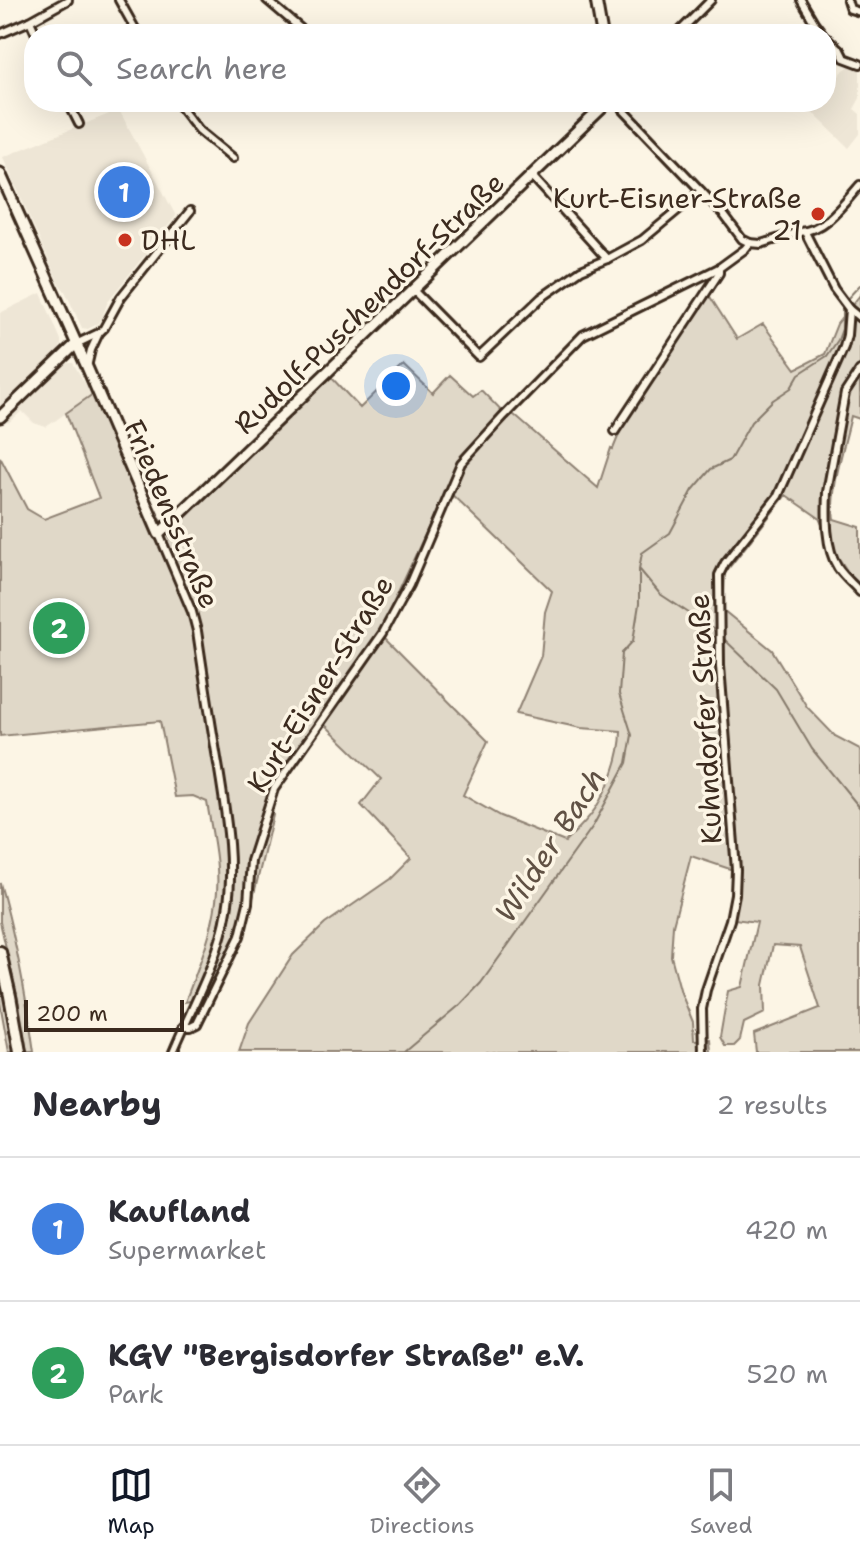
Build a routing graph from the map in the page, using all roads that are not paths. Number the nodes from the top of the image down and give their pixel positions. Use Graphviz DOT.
graph roads {
  1 [pos="68,0"];
  2 [pos="119,0"];
  3 [pos="267,0"];
  4 [pos="596,0"];
  5 [pos="801,0"];
  6 [pos="847,0"];
  7 [pos="708,1"];
  8 [pos="860,12"];
  9 [pos="30,21"];
  10 [pos="31,24"];
  11 [pos="132,24"];
  12 [pos="295,24"];
  13 [pos="600,24"];
  14 [pos="686,24"];
  15 [pos="816,24"];
  16 [pos="0,34"];
  17 [pos="836,46"];
  18 [pos="860,64"];
  19 [pos="73,112"];
  20 [pos="185,112"];
  21 [pos="598,112"];
  22 [pos="626,112"];
  23 [pos="79,124"];
  24 [pos="233,158"];
  25 [pos="0,173"];
  26 [pos="532,176"];
  27 [pos="860,185"];
  28 [pos="701,191"];
  29 [pos="190,211"];
  30 [pos="805,232"];
  31 [pos="750,243"];
  32 [pos="607,259"];
  33 [pos="719,268"];
  34 [pos="413,290"];
  35 [pos="846,305"];
  36 [pos="860,318"];
  37 [pos="99,333"];
  38 [pos="95,342"];
  39 [pos="76,344"];
  40 [pos="87,367"];
  41 [pos="860,370"];
  42 [pos="0,417"];
  43 [pos="615,431"];
  44 [pos="159,534"];
  45 [pos="860,592"];
  46 [pos="0,952"];
  47 [pos="183,1027"];
  48 [pos="20,1052"];
  49 [pos="173,1052"];
  50 [pos="703,1052"];
  1 -- 9 [label="street"];
  2 -- 11 [label="street"];
  3 -- 12 [label="street"];
  4 -- 13 [label="street"];
  5 -- 15 [label="street"];
  6 -- 8 [label="street"];
  7 -- 14 [label="street"];
  9 -- 10 [label="street"];
  9 -- 16 [label="street"];
  17 -- 18 [label="street"];
  19 -- 23 [label="street"];
  20 -- 24 [label="street"];
  21 -- 26 [label="street, Rudolf-Puschendorf-Straße"];
  22 -- 28 [label="street"];
  25 -- 39 [label="street, Friedensstraße"];
  26 -- 32 [label="street"];
  26 -- 34 [label="street, Rudolf-Puschendorf-Straße"];
  27 -- 30 [label="street, Kurt-Eisner-Straße"];
  28 -- 31 [label="street"];
  28 -- 32 [label="street"];
  29 -- 37 [label="street"];
  30 -- 31 [label="street, Kurt-Eisner-Straße"];
  30 -- 35 [label="street"];
  31 -- 33 [label="street, Kurt-Eisner-Straße"];
  32 -- 34 [label="street"];
  33 -- 43 [label="street"];
  33 -- 47 [label="street, Kurt-Eisner-Straße"];
  34 -- 44 [label="street, Rudolf-Puschendorf-Straße"];
  35 -- 36 [label="street"];
  35 -- 50 [label="street, Kuhndorfer Straße"];
  37 -- 38 [label="street"];
  37 -- 39 [label="street"];
  38 -- 39 [label="street"];
  38 -- 40 [label="street"];
  39 -- 40 [label="street, Friedensstraße"];
  39 -- 42 [label="street"];
  40 -- 44 [label="street, Friedensstraße"];
  41 -- 45 [label="street"];
  44 -- 47 [label="street, Friedensstraße"];
  46 -- 48 [label="main road"];
  47 -- 49 [label="street, Friedensstraße"];
}
